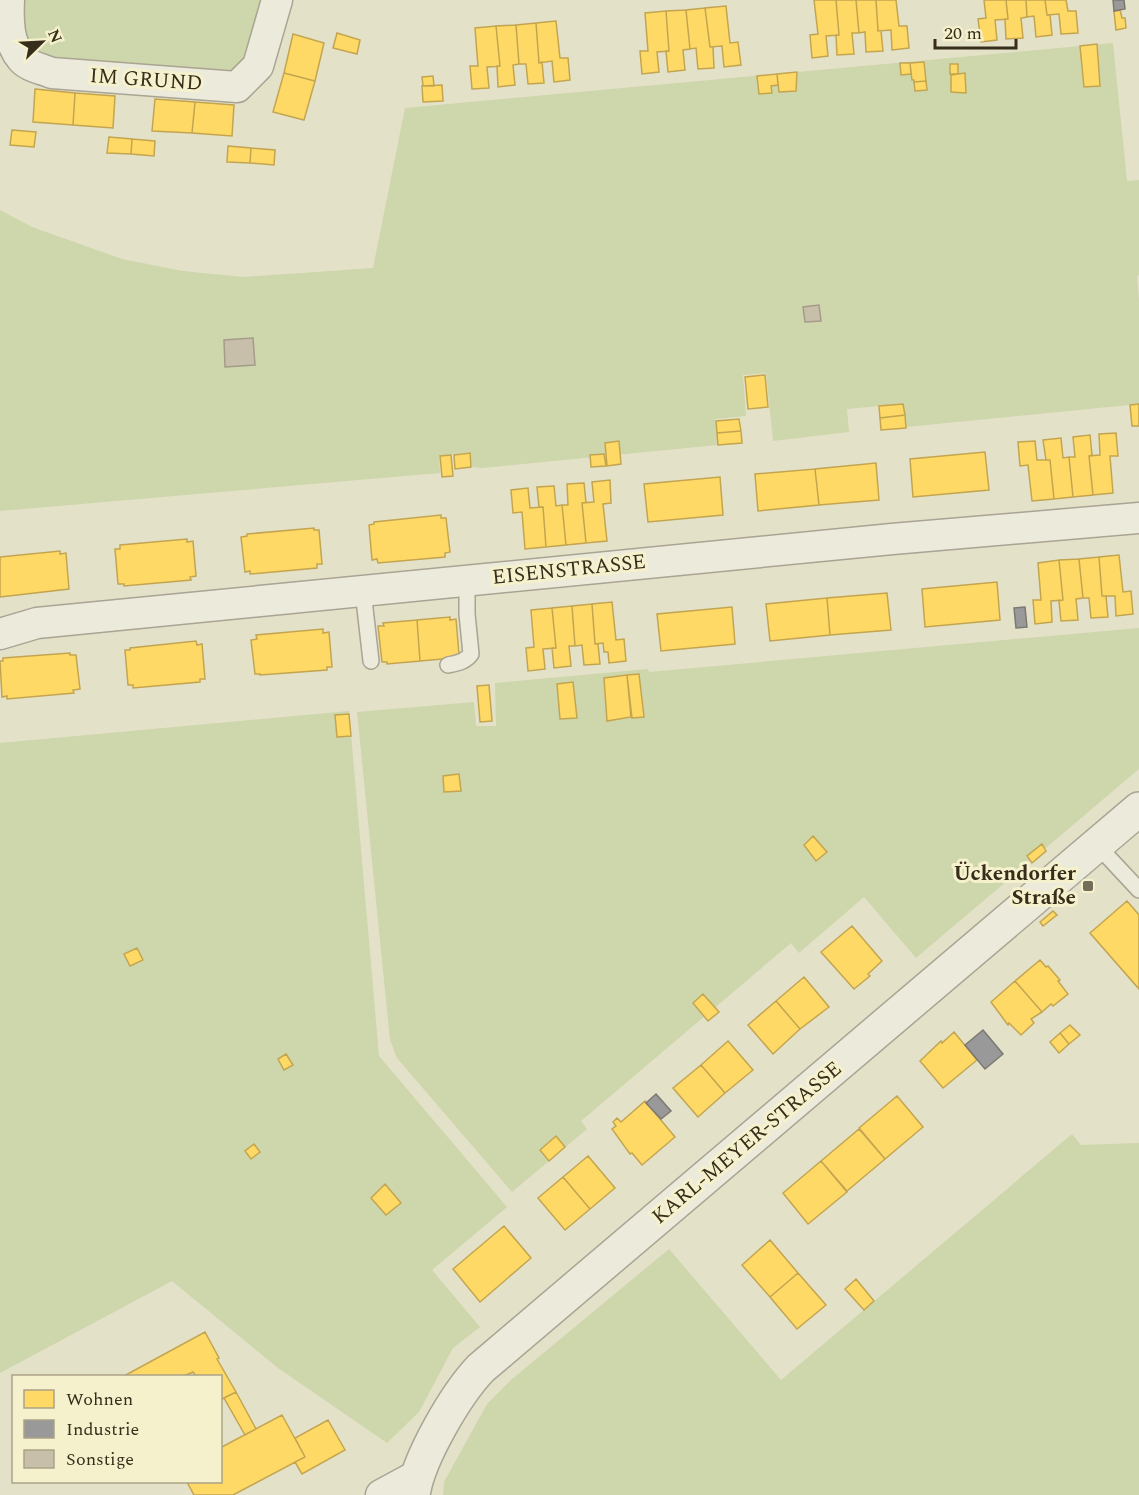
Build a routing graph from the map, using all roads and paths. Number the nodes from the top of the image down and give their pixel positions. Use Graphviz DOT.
graph roads {
  1 [pos="9,0"];
  2 [pos="277,0"];
  3 [pos="1139,518"];
  4 [pos="467,580"];
  5 [pos="363,591"];
  6 [pos="0,634"];
  7 [pos="371,661"];
  8 [pos="448,664"];
  9 [pos="1139,809"];
  10 [pos="1097,845"];
  11 [pos="1139,890"];
  12 [pos="416,1485"];
  13 [pos="381,1495"];
  1 -- 2 [label="street, IM GRUND"];
  3 -- 4 [label="street, EISENSTRASSE"];
  4 -- 5 [label="street, EISENSTRASSE"];
  4 -- 8 [label="lane"];
  5 -- 6 [label="street, EISENSTRASSE"];
  5 -- 7 [label="lane"];
  9 -- 10 [label="street, KARL-MEYER-STRASSE"];
  10 -- 11 [label="lane"];
  10 -- 12 [label="street, KARL-MEYER-STRASSE"];
  12 -- 13 [label="street, KARL-MEYER-STRASSE"];
}
